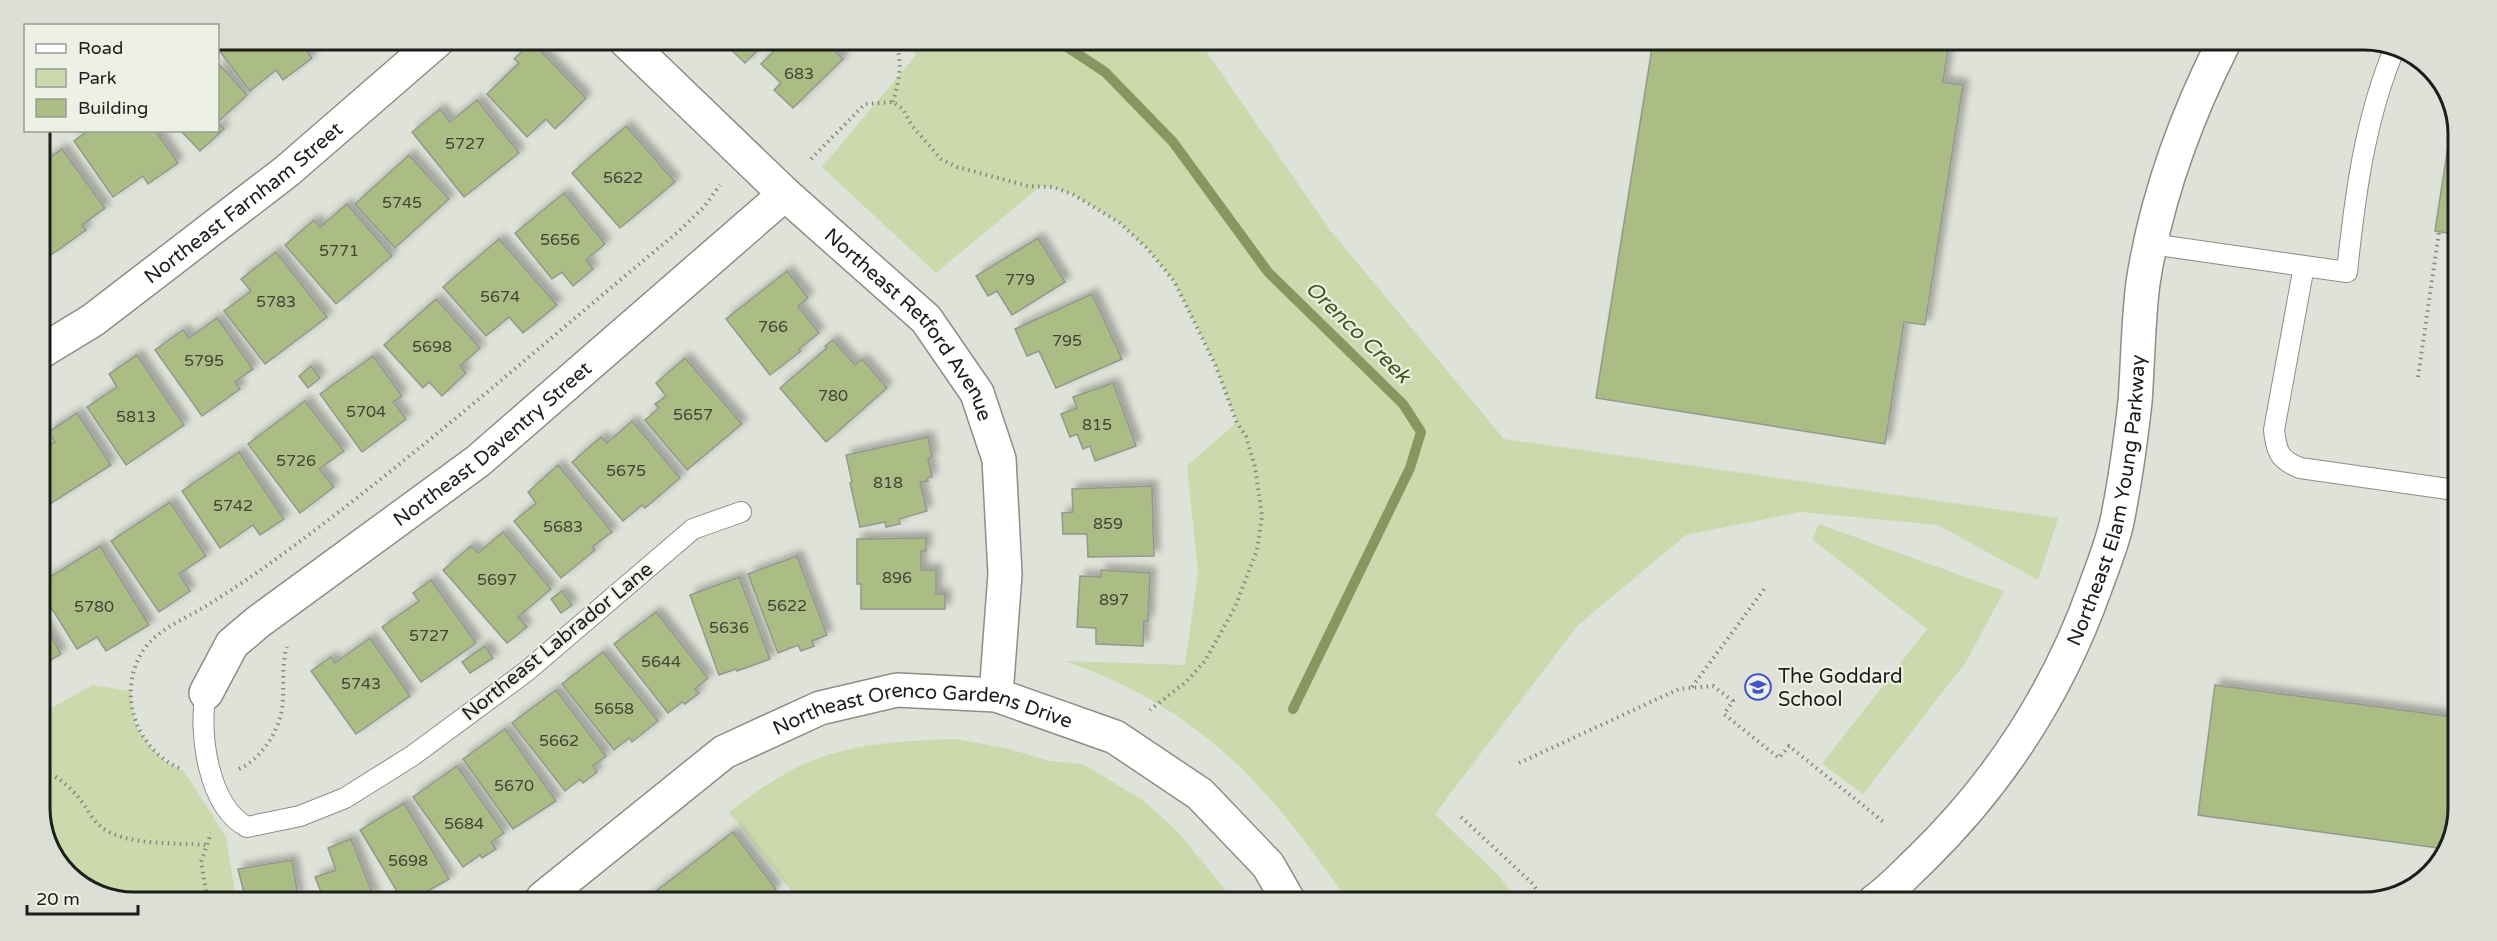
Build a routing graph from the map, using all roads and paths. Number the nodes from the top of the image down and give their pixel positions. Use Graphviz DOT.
graph roads {
  1 [pos="426,50"];
  2 [pos="636,50"];
  3 [pos="898,50"];
  4 [pos="2220,50"];
  5 [pos="2392,55"];
  6 [pos="893,102"];
  7 [pos="811,159"];
  8 [pos="720,185"];
  9 [pos="785,194"];
  10 [pos="2439,232"];
  11 [pos="2151,244"];
  12 [pos="2304,266"];
  13 [pos="50,346"];
  14 [pos="2418,377"];
  15 [pos="2448,489"];
  16 [pos="741,512"];
  17 [pos="1765,588"];
  18 [pos="293,641"];
  19 [pos="1692,688"];
  20 [pos="206,693"];
  21 [pos="996,695"];
  22 [pos="1150,710"];
  23 [pos="1519,763"];
  24 [pos="50,774"];
  25 [pos="212,776"];
  26 [pos="1461,817"];
  27 [pos="1886,824"];
  28 [pos="213,830"];
  29 [pos="206,844"];
  30 [pos="206,892"];
  31 [pos="559,892"];
  32 [pos="1283,892"];
  33 [pos="1538,892"];
  34 [pos="1885,892"];
  1 -- 13 [label="street, Northeast Farnham Street"];
  2 -- 9 [label="street, Northeast Retford Avenue"];
  3 -- 6 [label="path"];
  4 -- 11 [label="street, Northeast Elam Young Parkway"];
  5 -- 12 [label="lane"];
  6 -- 7 [label="path"];
  6 -- 22 [label="path"];
  8 -- 25 [label="path"];
  9 -- 20 [label="street, Northeast Daventry Street"];
  9 -- 21 [label="street, Northeast Retford Avenue"];
  10 -- 14 [label="path"];
  11 -- 12 [label="lane"];
  11 -- 34 [label="street, Northeast Elam Young Parkway"];
  12 -- 15 [label="lane"];
  16 -- 25 [label="lane, Northeast Labrador Lane"];
  17 -- 19 [label="path"];
  18 -- 25 [label="path"];
  19 -- 23 [label="path"];
  19 -- 27 [label="path"];
  20 -- 25 [label="lane, Northeast Labrador Lane"];
  21 -- 31 [label="street, Northeast Orenco Gardens Drive"];
  21 -- 32 [label="street, Northeast Orenco Gardens Drive"];
  24 -- 29 [label="path"];
  26 -- 33 [label="path"];
  28 -- 29 [label="path"];
  29 -- 30 [label="path"];
}
